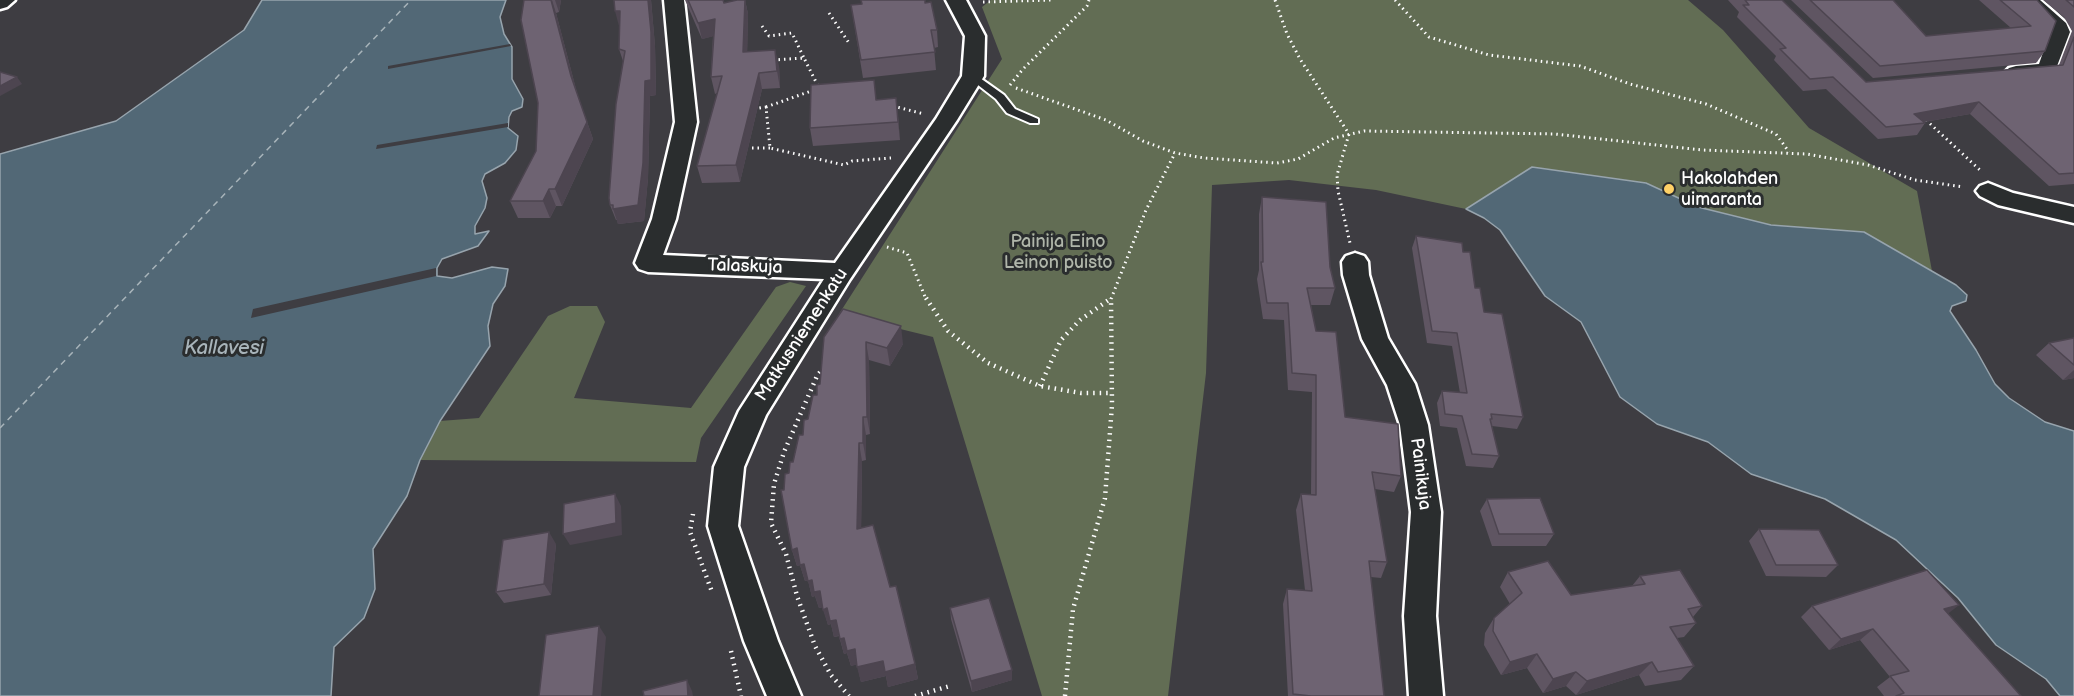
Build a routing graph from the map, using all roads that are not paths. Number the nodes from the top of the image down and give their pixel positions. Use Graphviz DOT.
graph roads {
  1 [pos="5,0"];
  2 [pos="674,0"];
  3 [pos="2028,0"];
  4 [pos="958,2"];
  5 [pos="0,3"];
  6 [pos="974,72"];
  7 [pos="2000,74"];
  8 [pos="1034,121"];
  9 [pos="1988,191"];
  10 [pos="2074,215"];
  11 [pos="1355,262"];
  12 [pos="841,273"];
  13 [pos="784,696"];
  14 [pos="1426,696"];
  1 -- 5 [label="street"];
  2 -- 12 [label="street, Talaskuja"];
  3 -- 7 [label="street"];
  4 -- 6 [label="street"];
  6 -- 8 [label="lane"];
  6 -- 12 [label="street, Matkusniemenkatu"];
  9 -- 10 [label="street"];
  11 -- 14 [label="street, Painikuja"];
  12 -- 13 [label="street, Matkusniemenkatu"];
}
